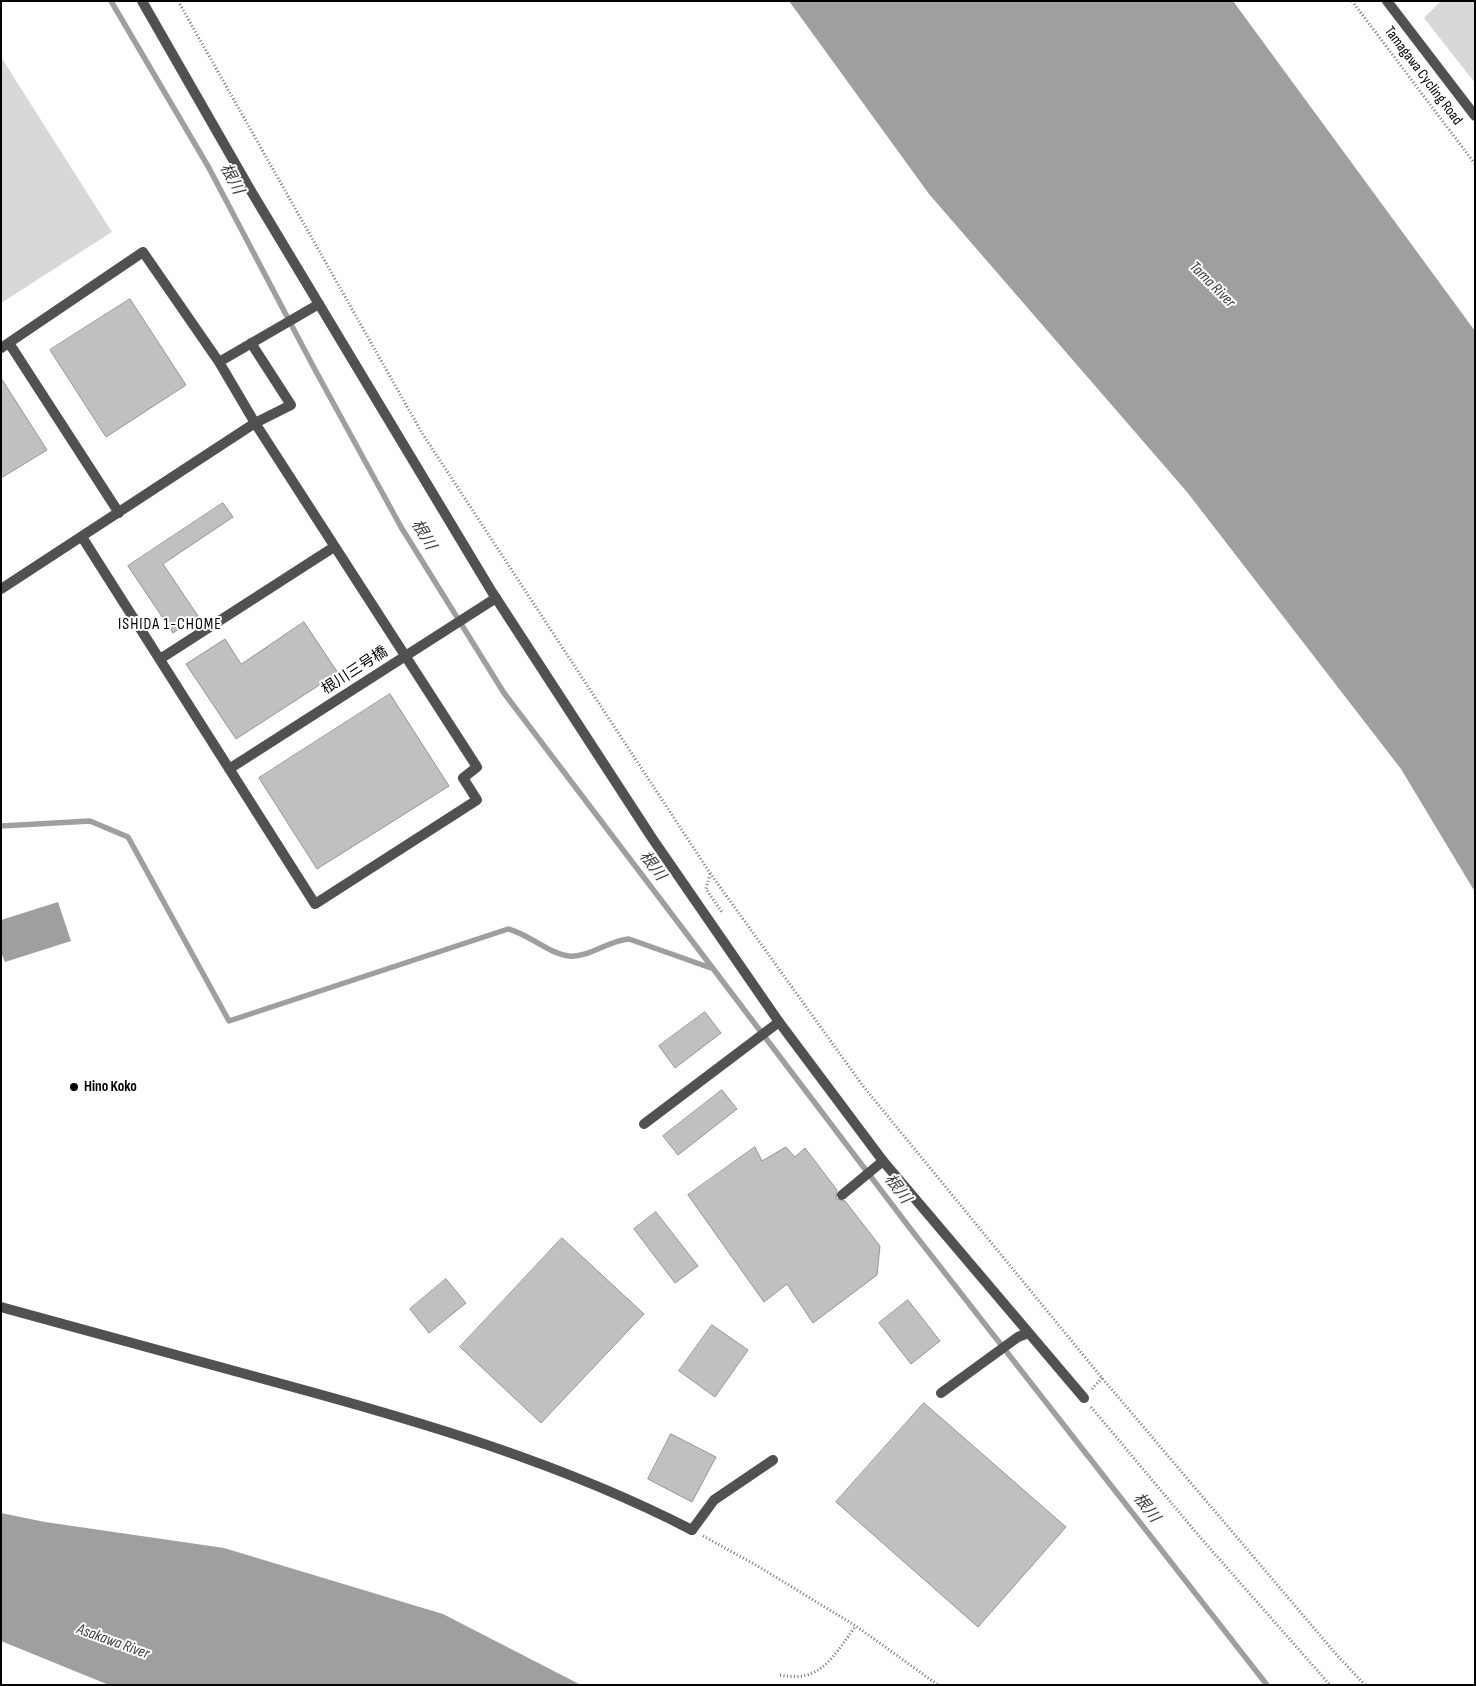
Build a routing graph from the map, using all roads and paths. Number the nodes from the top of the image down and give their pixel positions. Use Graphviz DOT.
graph roads {
  1 [pos="142,1"];
  2 [pos="178,1"];
  3 [pos="1352,1"];
  4 [pos="1387,1"];
  5 [pos="1475,116"];
  6 [pos="1475,164"];
  7 [pos="319,304"];
  8 [pos="251,343"];
  9 [pos="5,346"];
  10 [pos="219,362"];
  11 [pos="255,423"];
  12 [pos="119,513"];
  13 [pos="82,537"];
  14 [pos="334,547"];
  15 [pos="1,589"];
  16 [pos="496,598"];
  17 [pos="405,657"];
  18 [pos="160,659"];
  19 [pos="229,769"];
  20 [pos="710,873"];
  21 [pos="723,913"];
  22 [pos="779,1022"];
  23 [pos="644,1124"];
  24 [pos="880,1165"];
  25 [pos="842,1195"];
  26 [pos="1,1307"];
  27 [pos="1028,1333"];
  28 [pos="940,1393"];
  29 [pos="1084,1398"];
  30 [pos="772,1460"];
  31 [pos="692,1530"];
  32 [pos="856,1626"];
  33 [pos="780,1676"];
  34 [pos="938,1685"];
  35 [pos="1330,1685"];
  36 [pos="1365,1685"];
  1 -- 7 [label="street"];
  2 -- 20 [label="path"];
  3 -- 6 [label="path, Tamagawa Cycling Road"];
  4 -- 5 [label="street"];
  7 -- 8 [label="street"];
  7 -- 16 [label="street"];
  8 -- 10 [label="street"];
  8 -- 11 [label="street"];
  9 -- 10 [label="street"];
  9 -- 12 [label="street"];
  10 -- 11 [label="street"];
  11 -- 12 [label="street"];
  11 -- 14 [label="street"];
  12 -- 13 [label="street"];
  13 -- 15 [label="street"];
  13 -- 18 [label="street"];
  14 -- 17 [label="street"];
  14 -- 18 [label="street"];
  16 -- 17 [label="street, 根川三号橋"];
  16 -- 22 [label="street"];
  17 -- 19 [label="street, 根川三号橋"];
  17 -- 19 [label="street"];
  18 -- 19 [label="street"];
  20 -- 21 [label="path"];
  20 -- 36 [label="path"];
  22 -- 23 [label="street"];
  22 -- 24 [label="street"];
  24 -- 25 [label="street"];
  24 -- 27 [label="street"];
  26 -- 31 [label="street"];
  27 -- 28 [label="street"];
  27 -- 29 [label="street"];
  29 -- 35 [label="path"];
  30 -- 31 [label="street"];
  31 -- 32 [label="path"];
  32 -- 33 [label="path"];
  32 -- 34 [label="path"];
}
